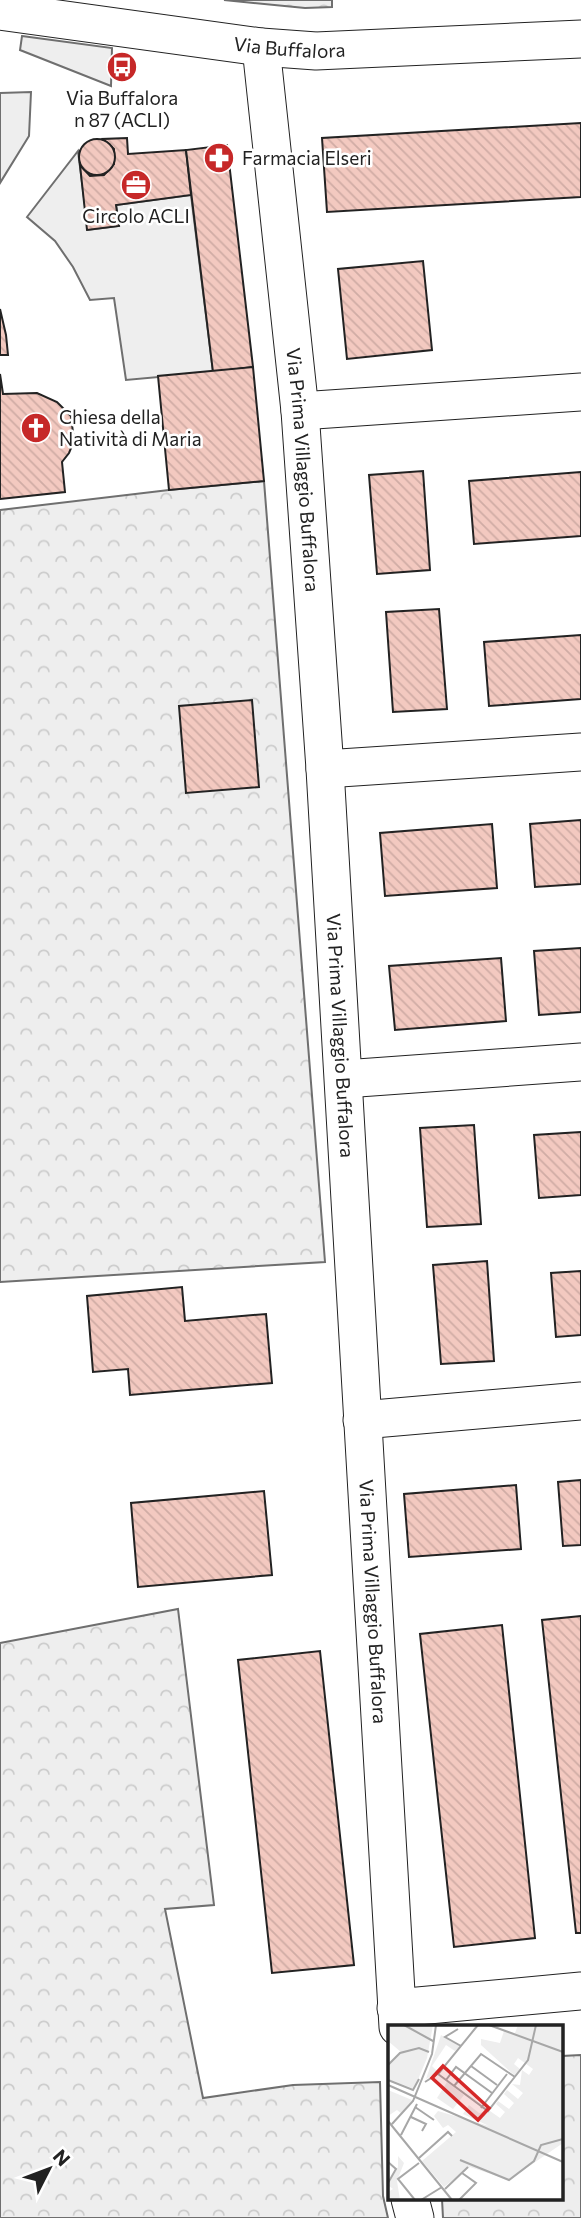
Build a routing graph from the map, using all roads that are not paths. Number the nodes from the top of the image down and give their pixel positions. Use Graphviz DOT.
graph roads {
  1 [pos="0,11"];
  2 [pos="581,39"];
  3 [pos="261,47"];
  4 [pos="581,392"];
  5 [pos="300,411"];
  6 [pos="581,752"];
  7 [pos="325,769"];
  8 [pos="581,1062"];
  9 [pos="344,1079"];
  10 [pos="581,1401"];
  11 [pos="362,1420"];
  12 [pos="581,1990"];
  13 [pos="397,2017"];
  14 [pos="410,2200"];
  15 [pos="415,2218"];
  1 -- 3 [label="street, Via Buffalora"];
  2 -- 3 [label="street, Via Buffalora"];
  3 -- 5 [label="street, Via Prima Villaggio Buffalora"];
  4 -- 5 [label="street"];
  5 -- 7 [label="street, Via Prima Villaggio Buffalora"];
  6 -- 7 [label="street"];
  7 -- 9 [label="street, Via Prima Villaggio Buffalora"];
  8 -- 9 [label="street"];
  9 -- 11 [label="street, Via Prima Villaggio Buffalora"];
  10 -- 11 [label="street"];
  11 -- 13 [label="street, Via Prima Villaggio Buffalora"];
  12 -- 13 [label="street"];
  14 -- 15 [label="street"];
}
